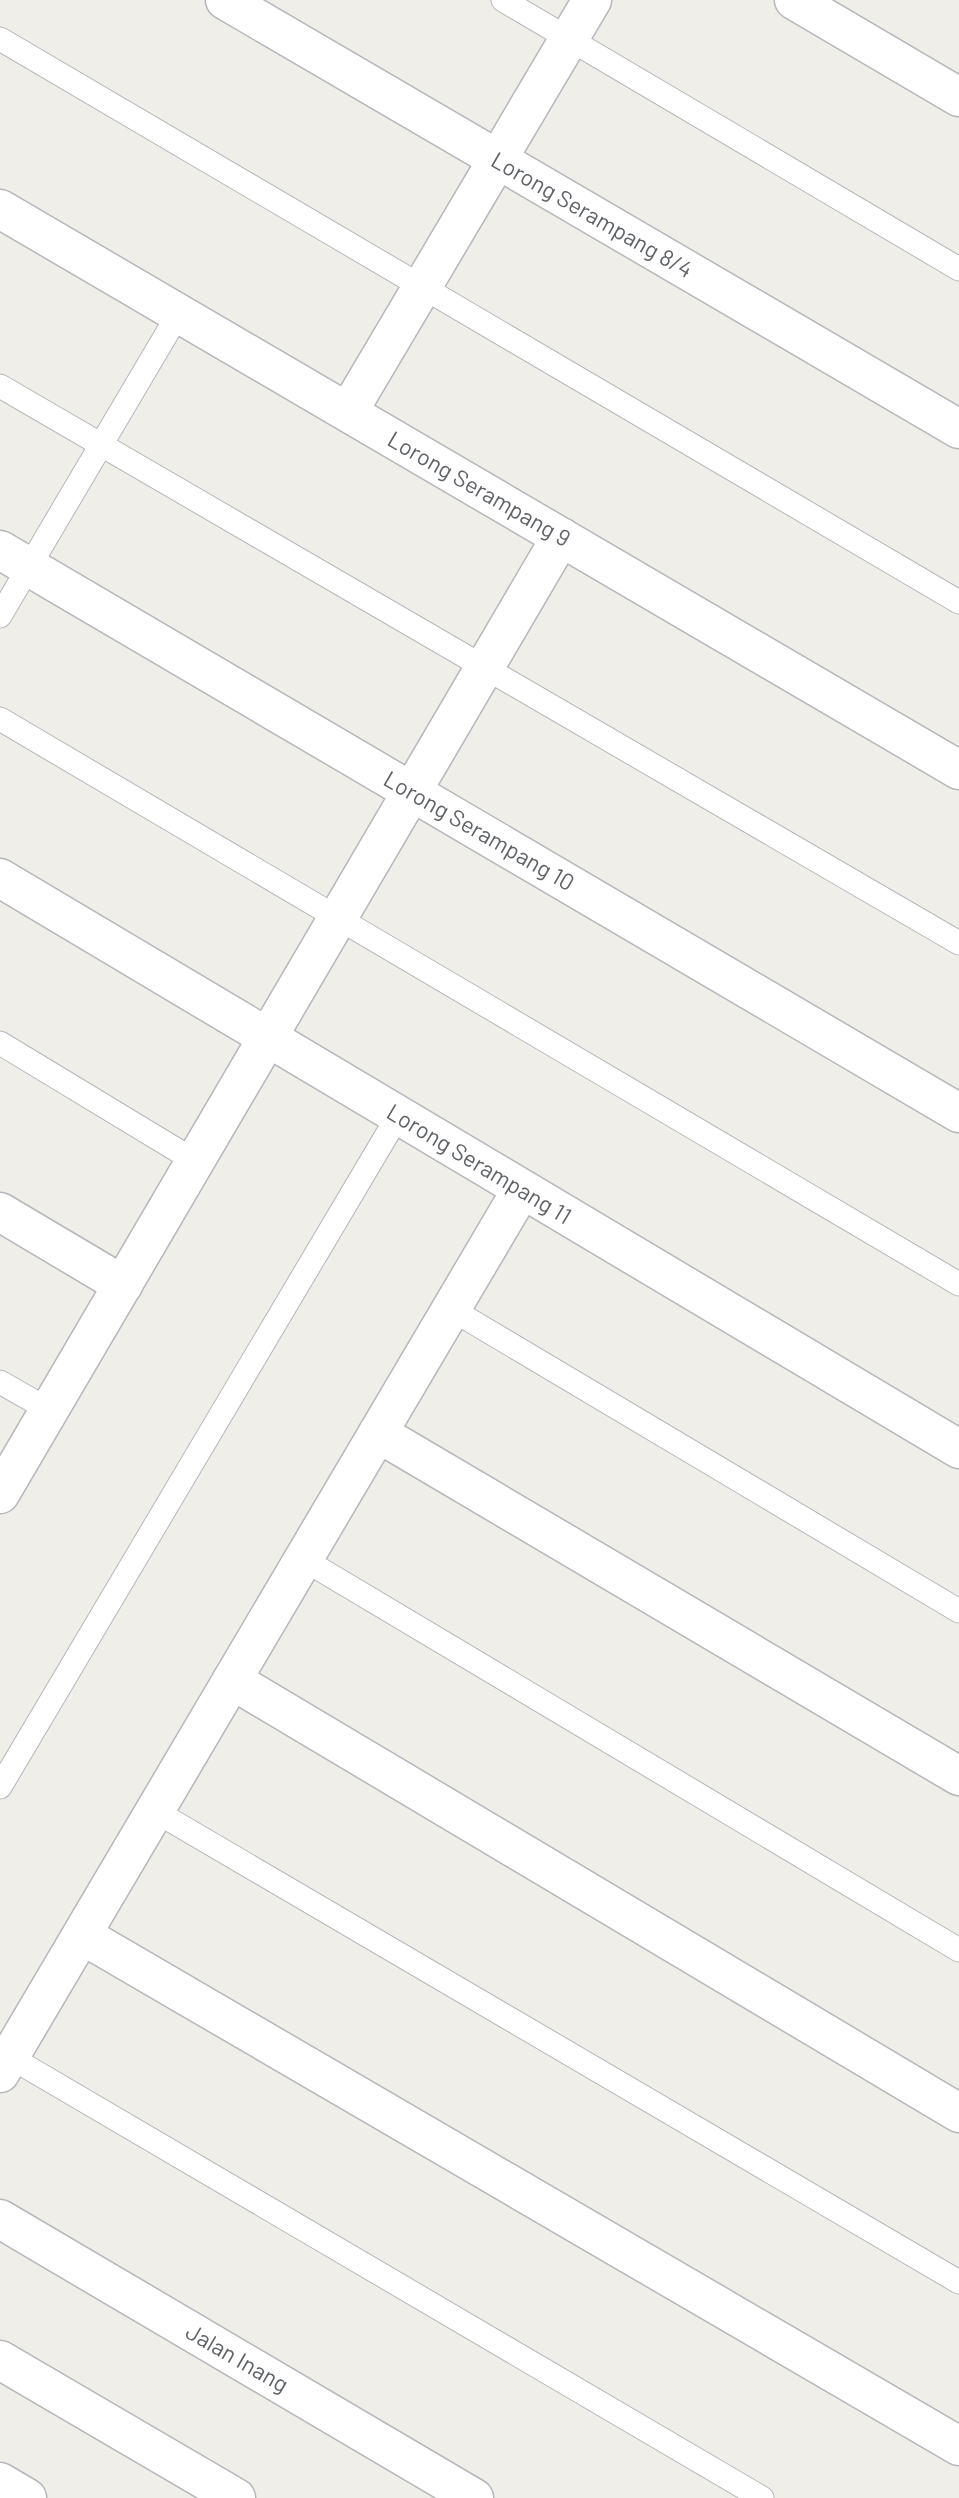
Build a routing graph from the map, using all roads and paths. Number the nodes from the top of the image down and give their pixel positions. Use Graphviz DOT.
graph roads {
  1 [pos="225,0"];
  2 [pos="503,0"];
  3 [pos="592,0"];
  4 [pos="794,0"];
  5 [pos="0,39"];
  6 [pos="569,39"];
  7 [pos="959,97"];
  8 [pos="498,159"];
  9 [pos="0,209"];
  10 [pos="959,270"];
  11 [pos="422,287"];
  12 [pos="179,313"];
  13 [pos="0,386"];
  14 [pos="348,412"];
  15 [pos="959,429"];
  16 [pos="101,444"];
  17 [pos="561,537"];
  18 [pos="14,558"];
  19 [pos="959,602"];
  20 [pos="0,616"];
  21 [pos="484,667"];
  22 [pos="0,719"];
  23 [pos="959,770"];
  24 [pos="411,791"];
  25 [pos="0,878"];
  26 [pos="338,918"];
  27 [pos="959,943"];
  28 [pos="268,1038"];
  29 [pos="0,1044"];
  30 [pos="959,1113"];
  31 [pos="398,1116"];
  32 [pos="195,1161"];
  33 [pos="522,1189"];
  34 [pos="0,1212"];
  35 [pos="959,1284"];
  36 [pos="123,1285"];
  37 [pos="451,1309"];
  38 [pos="0,1382"];
  39 [pos="49,1410"];
  40 [pos="378,1433"];
  41 [pos="959,1449"];
  42 [pos="0,1494"];
  43 [pos="303,1559"];
  44 [pos="959,1611"];
  45 [pos="232,1680"];
  46 [pos="959,1776"];
  47 [pos="0,1787"];
  48 [pos="155,1811"];
  49 [pos="82,1935"];
  50 [pos="959,1950"];
  51 [pos="5,2065"];
  52 [pos="959,2113"];
  53 [pos="0,2219"];
  54 [pos="959,2282"];
  55 [pos="0,2360"];
  56 [pos="959,2446"];
  57 [pos="0,2482"];
  58 [pos="27,2498"];
  59 [pos="236,2498"];
  60 [pos="474,2498"];
  61 [pos="762,2498"];
  1 -- 8 [label="street, Lorong Serampang 8/4"];
  2 -- 6 [label="lane"];
  3 -- 6 [label="street"];
  4 -- 7 [label="street"];
  5 -- 11 [label="lane"];
  6 -- 8 [label="street"];
  6 -- 10 [label="lane"];
  8 -- 11 [label="street"];
  8 -- 15 [label="street, Lorong Serampang 8/4"];
  9 -- 12 [label="street, Lorong Serampang 9"];
  11 -- 14 [label="street"];
  11 -- 19 [label="lane"];
  12 -- 14 [label="street, Lorong Serampang 9"];
  12 -- 16 [label="lane"];
  13 -- 16 [label="lane"];
  14 -- 17 [label="street, Lorong Serampang 9"];
  16 -- 18 [label="lane"];
  16 -- 21 [label="lane"];
  17 -- 21 [label="street"];
  17 -- 23 [label="street, Lorong Serampang 9"];
  18 -- 20 [label="lane"];
  18 -- 24 [label="street, Lorong Serampang 10"];
  21 -- 24 [label="street"];
  21 -- 27 [label="lane"];
  22 -- 26 [label="lane"];
  24 -- 26 [label="street"];
  24 -- 30 [label="street, Lorong Serampang 10"];
  25 -- 28 [label="street, Lorong Serampang 11"];
  26 -- 28 [label="street"];
  26 -- 35 [label="lane"];
  28 -- 31 [label="street, Lorong Serampang 11"];
  28 -- 32 [label="street"];
  29 -- 32 [label="lane"];
  31 -- 33 [label="street, Lorong Serampang 11"];
  31 -- 47 [label="lane"];
  32 -- 36 [label="street"];
  33 -- 37 [label="street"];
  33 -- 41 [label="street, Lorong Serampang 11"];
  34 -- 36 [label="street"];
  36 -- 39 [label="street"];
  37 -- 40 [label="street"];
  37 -- 44 [label="lane"];
  38 -- 39 [label="lane"];
  39 -- 42 [label="street"];
  40 -- 43 [label="street"];
  40 -- 46 [label="street"];
  43 -- 45 [label="street"];
  43 -- 50 [label="lane"];
  45 -- 48 [label="street"];
  45 -- 52 [label="street"];
  48 -- 49 [label="street"];
  48 -- 54 [label="lane"];
  49 -- 51 [label="street"];
  49 -- 56 [label="street"];
  51 -- 61 [label="lane"];
  53 -- 60 [label="street, Jalan Inang"];
  55 -- 59 [label="street"];
  57 -- 58 [label="street"];
}
